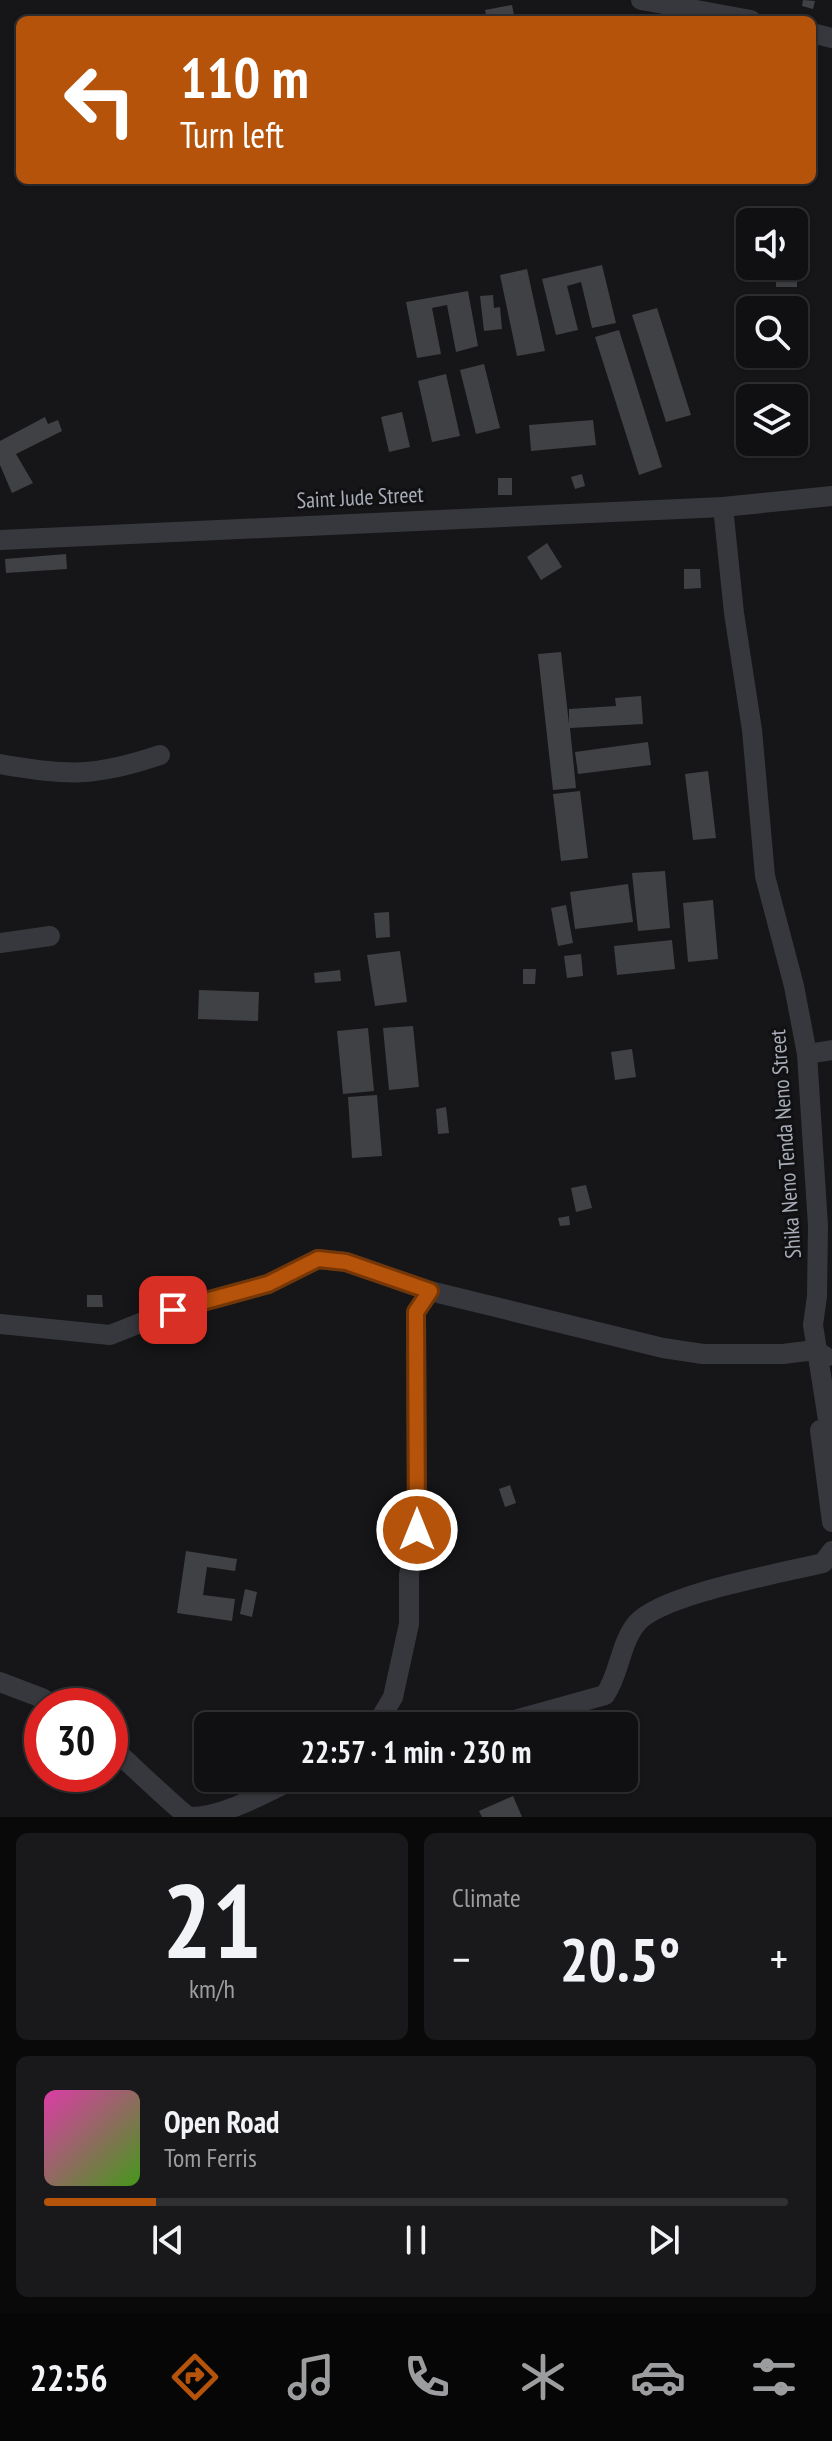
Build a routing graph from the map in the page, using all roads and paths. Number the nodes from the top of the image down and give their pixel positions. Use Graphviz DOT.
graph roads {
  1 [pos="641,0"];
  2 [pos="685,4"];
  3 [pos="734,16"];
  4 [pos="832,496"];
  5 [pos="723,507"];
  6 [pos="0,540"];
  7 [pos="160,755"];
  8 [pos="0,764"];
  9 [pos="50,936"];
  10 [pos="0,943"];
  11 [pos="832,1050"];
  12 [pos="807,1054"];
  13 [pos="430,1291"];
  14 [pos="0,1324"];
  15 [pos="819,1354"];
  16 [pos="832,1445"];
  17 [pos="832,1522"];
  18 [pos="832,1551"];
  19 [pos="0,1682"];
  20 [pos="24,1691"];
  21 [pos="384,1712"];
  22 [pos="544,1712"];
  23 [pos="128,1761"];
  24 [pos="266,1792"];
  1 -- 2 [label="street"];
  2 -- 3 [label="street"];
  4 -- 5 [label="street, Saint Jude Street"];
  5 -- 6 [label="street, Saint Jude Street"];
  5 -- 12 [label="street, Shika Neno Tenda Neno Street"];
  7 -- 8 [label="street"];
  9 -- 10 [label="street"];
  11 -- 12 [label="street"];
  12 -- 15 [label="street, Shika Neno Tenda Neno Street"];
  13 -- 14 [label="street"];
  13 -- 15 [label="street"];
  13 -- 21 [label="street"];
  15 -- 16 [label="street, Shika Neno Tenda Neno Street"];
  15 -- 17 [label="street"];
  18 -- 22 [label="street"];
  19 -- 20 [label="street"];
  23 -- 24 [label="street"];
}
